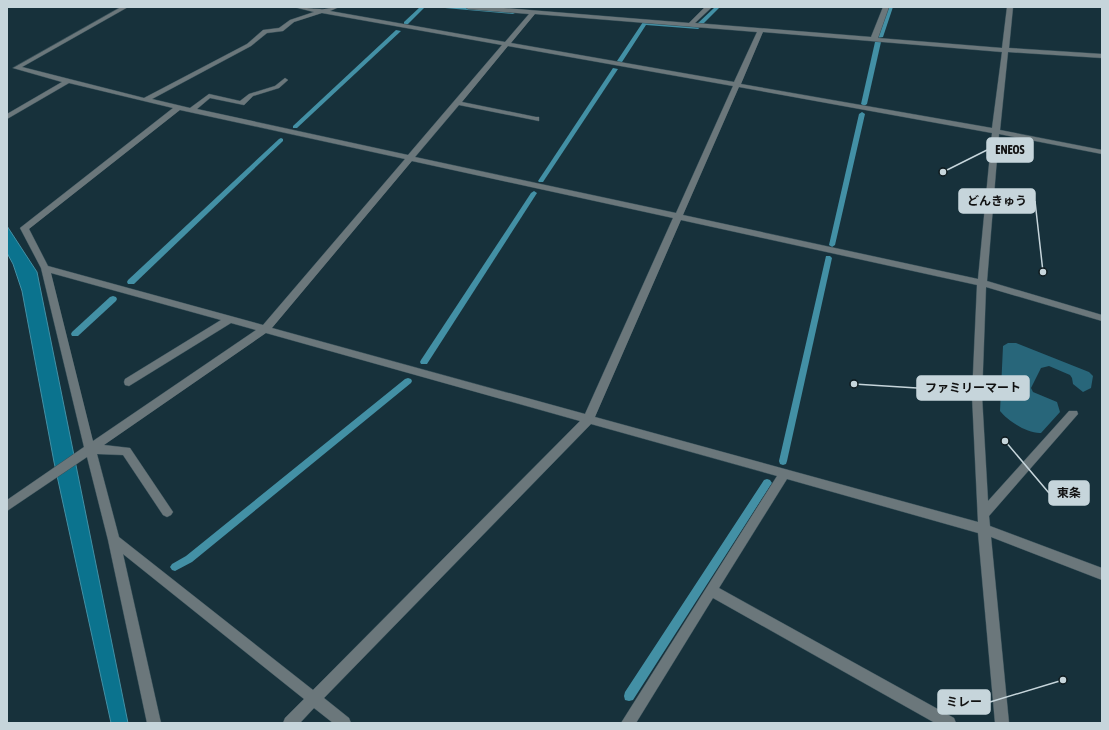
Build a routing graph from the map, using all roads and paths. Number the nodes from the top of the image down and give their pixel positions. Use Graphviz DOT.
graph roads {
  1 [pos="125,7"];
  2 [pos="297,7"];
  3 [pos="336,7"];
  4 [pos="468,7"];
  5 [pos="696,7"];
  6 [pos="886,7"];
  7 [pos="1010,7"];
  8 [pos="708,8"];
  9 [pos="511,9"];
  10 [pos="320,12"];
  11 [pos="534,12"];
  12 [pos="691,24"];
  13 [pos="761,30"];
  14 [pos="874,39"];
  15 [pos="507,44"];
  16 [pos="1006,49"];
  17 [pos="1102,56"];
  18 [pos="285,80"];
  19 [pos="68,81"];
  20 [pos="736,86"];
  21 [pos="145,100"];
  22 [pos="457,104"];
  23 [pos="178,108"];
  24 [pos="191,110"];
  25 [pos="7,117"];
  26 [pos="536,119"];
  27 [pos="996,131"];
  28 [pos="1102,152"];
  29 [pos="410,158"];
  30 [pos="678,217"];
  31 [pos="45,268"];
  32 [pos="982,283"];
  33 [pos="1102,318"];
  34 [pos="230,319"];
  35 [pos="265,329"];
  36 [pos="129,382"];
  37 [pos="1073,414"];
  38 [pos="588,420"];
  39 [pos="86,452"];
  40 [pos="784,474"];
  41 [pos="7,506"];
  42 [pos="167,512"];
  43 [pos="984,514"];
  44 [pos="984,529"];
  45 [pos="114,540"];
  46 [pos="1102,574"];
  47 [pos="711,590"];
  48 [pos="314,699"];
  49 [pos="154,723"];
  50 [pos="290,723"];
  51 [pos="344,723"];
  52 [pos="628,723"];
  53 [pos="949,723"];
  54 [pos="1002,723"];
  1 -- 19 [label="street"];
  2 -- 10 [label="street"];
  3 -- 10 [label="street"];
  4 -- 9 [label="street"];
  5 -- 8 [label="street"];
  6 -- 14 [label="street"];
  7 -- 16 [label="street"];
  8 -- 12 [label="street"];
  9 -- 11 [label="street"];
  10 -- 15 [label="street"];
  10 -- 21 [label="street"];
  11 -- 12 [label="street"];
  11 -- 15 [label="street"];
  12 -- 13 [label="street"];
  13 -- 14 [label="street"];
  13 -- 20 [label="street"];
  14 -- 16 [label="street"];
  15 -- 20 [label="street"];
  15 -- 22 [label="street"];
  16 -- 17 [label="street"];
  16 -- 27 [label="street"];
  18 -- 24 [label="street"];
  19 -- 21 [label="street"];
  19 -- 25 [label="street"];
  20 -- 27 [label="street"];
  20 -- 30 [label="street"];
  21 -- 23 [label="street"];
  22 -- 26 [label="street"];
  22 -- 29 [label="street"];
  23 -- 24 [label="street"];
  23 -- 31 [label="street"];
  24 -- 29 [label="street"];
  27 -- 28 [label="street"];
  27 -- 32 [label="street"];
  29 -- 30 [label="street"];
  29 -- 35 [label="street"];
  30 -- 32 [label="street"];
  30 -- 38 [label="street"];
  31 -- 34 [label="street"];
  31 -- 39 [label="street"];
  32 -- 33 [label="street"];
  32 -- 43 [label="street"];
  34 -- 35 [label="street"];
  34 -- 36 [label="street"];
  35 -- 38 [label="street"];
  35 -- 39 [label="street"];
  37 -- 43 [label="street"];
  38 -- 40 [label="street"];
  38 -- 48 [label="street"];
  39 -- 41 [label="street"];
  39 -- 42 [label="street"];
  39 -- 45 [label="street"];
  40 -- 44 [label="street"];
  40 -- 47 [label="street"];
  43 -- 44 [label="street"];
  44 -- 46 [label="street"];
  44 -- 54 [label="street"];
  45 -- 48 [label="street"];
  45 -- 49 [label="street"];
  47 -- 52 [label="street"];
  47 -- 53 [label="street"];
  48 -- 50 [label="street"];
  48 -- 51 [label="street"];
}
